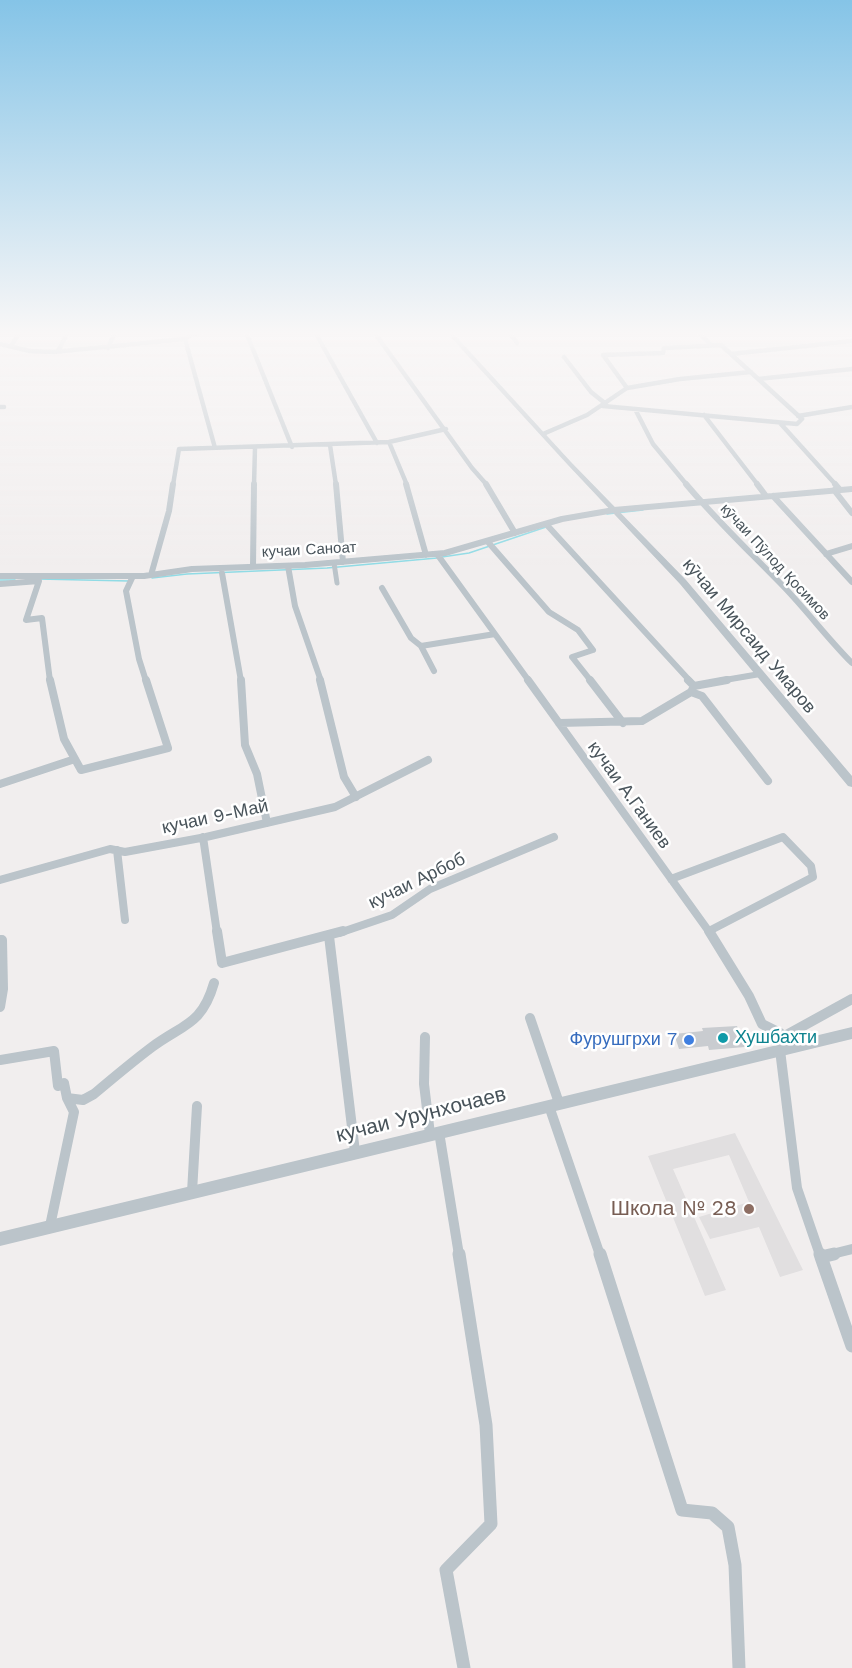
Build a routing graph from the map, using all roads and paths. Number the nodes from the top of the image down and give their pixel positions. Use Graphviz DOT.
graph roads {
  1 [pos="635,409"];
  2 [pos="204,410"];
  3 [pos="277,410"];
  4 [pos="358,410"];
  5 [pos="431,410"];
  6 [pos="521,410"];
  7 [pos="596,410"];
  8 [pos="645,410"];
  9 [pos="791,410"];
  10 [pos="835,410"];
  11 [pos="704,415"];
  12 [pos="798,416"];
  13 [pos="780,423"];
  14 [pos="446,429"];
  15 [pos="543,434"];
  16 [pos="389,442"];
  17 [pos="376,443"];
  18 [pos="330,445"];
  19 [pos="292,447"];
  20 [pos="214,448"];
  21 [pos="255,448"];
  22 [pos="852,489"];
  23 [pos="837,490"];
  24 [pos="772,497"];
  25 [pos="702,504"];
  26 [pos="616,512"];
  27 [pos="852,513"];
  28 [pos="548,525"];
  29 [pos="515,533"];
  30 [pos="490,544"];
  31 [pos="852,546"];
  32 [pos="826,554"];
  33 [pos="426,555"];
  34 [pos="439,556"];
  35 [pos="343,562"];
  36 [pos="334,566"];
  37 [pos="253,567"];
  38 [pos="288,569"];
  39 [pos="222,573"];
  40 [pos="151,575"];
  41 [pos="0,576"];
  42 [pos="132,579"];
  43 [pos="852,582"];
  44 [pos="337,583"];
  45 [pos="0,584"];
  46 [pos="382,588"];
  47 [pos="495,634"];
  48 [pos="421,646"];
  49 [pos="852,663"];
  50 [pos="434,671"];
  51 [pos="760,674"];
  52 [pos="692,689"];
  53 [pos="559,723"];
  54 [pos="623,723"];
  55 [pos="72,760"];
  56 [pos="428,760"];
  57 [pos="768,781"];
  58 [pos="852,783"];
  59 [pos="0,784"];
  60 [pos="356,797"];
  61 [pos="267,823"];
  62 [pos="202,837"];
  63 [pos="554,837"];
  64 [pos="117,850"];
  65 [pos="671,879"];
  66 [pos="0,880"];
  67 [pos="125,920"];
  68 [pos="709,931"];
  69 [pos="329,936"];
  70 [pos="0,940"];
  71 [pos="214,983"];
  72 [pos="852,999"];
  73 [pos="0,1006"];
  74 [pos="530,1018"];
  75 [pos="852,1033"];
  76 [pos="426,1036"];
  77 [pos="784,1045"];
  78 [pos="0,1060"];
  79 [pos="67,1098"];
  80 [pos="554,1105"];
  81 [pos="197,1106"];
  82 [pos="435,1133"];
  83 [pos="356,1152"];
  84 [pos="192,1192"];
  85 [pos="50,1226"];
  86 [pos="0,1239"];
  87 [pos="852,1249"];
  88 [pos="821,1257"];
  89 [pos="852,1346"];
  90 [pos="464,1668"];
  91 [pos="739,1668"];
  1 -- 25 [label="street, кӯчаи Пӯлод Қосимов"];
  2 -- 20 [label="street"];
  3 -- 19 [label="street"];
  4 -- 17 [label="street"];
  5 -- 14 [label="street"];
  6 -- 15 [label="street, кӯчаи Мирсаид Умаров"];
  7 -- 15 [label="street"];
  8 -- 11 [label="street"];
  9 -- 12 [label="street"];
  10 -- 12 [label="street"];
  11 -- 13 [label="street"];
  11 -- 24 [label="street"];
  12 -- 13 [label="street"];
  13 -- 23 [label="street"];
  14 -- 16 [label="street"];
  14 -- 29 [label="street"];
  15 -- 26 [label="street, кӯчаи Мирсаид Умаров"];
  16 -- 17 [label="street"];
  16 -- 33 [label="street"];
  17 -- 18 [label="street"];
  18 -- 19 [label="street"];
  18 -- 35 [label="street"];
  19 -- 21 [label="street"];
  20 -- 21 [label="street"];
  20 -- 40 [label="street"];
  21 -- 37 [label="street"];
  22 -- 23 [label="street"];
  23 -- 24 [label="street"];
  23 -- 27 [label="street"];
  24 -- 25 [label="street"];
  24 -- 32 [label="street"];
  25 -- 26 [label="street"];
  25 -- 49 [label="street, кӯчаи Пӯлод Қосимов"];
  26 -- 28 [label="street, кучаи Саноат"];
  26 -- 51 [label="street, кӯчаи Мирсаид Умаров"];
  28 -- 29 [label="street, кучаи Саноат"];
  28 -- 52 [label="street"];
  29 -- 30 [label="street, кучаи Саноат"];
  30 -- 34 [label="street, кучаи Саноат"];
  30 -- 54 [label="street"];
  31 -- 32 [label="street"];
  32 -- 43 [label="street"];
  33 -- 34 [label="street, кучаи Саноат"];
  33 -- 35 [label="street, кучаи Саноат"];
  34 -- 47 [label="street, кучаи А.Ганиев"];
  35 -- 36 [label="street, кучаи Саноат"];
  36 -- 38 [label="street, кучаи Саноат"];
  36 -- 44 [label="street"];
  37 -- 38 [label="street, кучаи Саноат"];
  37 -- 40 [label="street, кучаи Саноат"];
  38 -- 60 [label="street"];
  39 -- 61 [label="street"];
  40 -- 42 [label="street, кучаи Саноат"];
  41 -- 42 [label="street, кучаи Саноат"];
  42 -- 55 [label="street"];
  45 -- 55 [label="street"];
  46 -- 48 [label="street"];
  47 -- 48 [label="street"];
  47 -- 53 [label="street, кучаи А.Ганиев"];
  48 -- 50 [label="street"];
  51 -- 52 [label="street"];
  51 -- 58 [label="street, кӯчаи Мирсаид Умаров"];
  52 -- 54 [label="street"];
  52 -- 57 [label="street"];
  53 -- 54 [label="street"];
  53 -- 65 [label="street, кучаи А.Ганиев"];
  55 -- 59 [label="street"];
  56 -- 60 [label="street, кучаи 9-Май"];
  60 -- 61 [label="street, кучаи 9-Май"];
  61 -- 62 [label="street, кучаи 9-Май"];
  62 -- 64 [label="street, кучаи 9-Май"];
  62 -- 69 [label="street, кучаи Арбоб"];
  63 -- 69 [label="street, кучаи Арбоб"];
  64 -- 66 [label="street, кучаи 9-Май"];
  64 -- 67 [label="street"];
  65 -- 68 [label="street, кучаи А.Ганиев"];
  65 -- 68 [label="street"];
  68 -- 77 [label="street, кучаи А.Ганиев"];
  69 -- 83 [label="street"];
  70 -- 73 [label="street"];
  71 -- 79 [label="street"];
  72 -- 77 [label="street"];
  74 -- 80 [label="street"];
  75 -- 77 [label="street, кучаи Урунхочаев"];
  76 -- 82 [label="street"];
  77 -- 80 [label="street, кучаи Урунхочаев"];
  77 -- 88 [label="street"];
  78 -- 79 [label="street"];
  79 -- 85 [label="street"];
  80 -- 82 [label="street, кучаи Урунхочаев"];
  80 -- 91 [label="street"];
  81 -- 84 [label="street"];
  82 -- 83 [label="street, кучаи Урунхочаев"];
  82 -- 90 [label="street"];
  83 -- 84 [label="street, кучаи Урунхочаев"];
  84 -- 85 [label="street, кучаи Урунхочаев"];
  85 -- 86 [label="street, кучаи Урунхочаев"];
  87 -- 88 [label="street"];
  88 -- 89 [label="street"];
}
